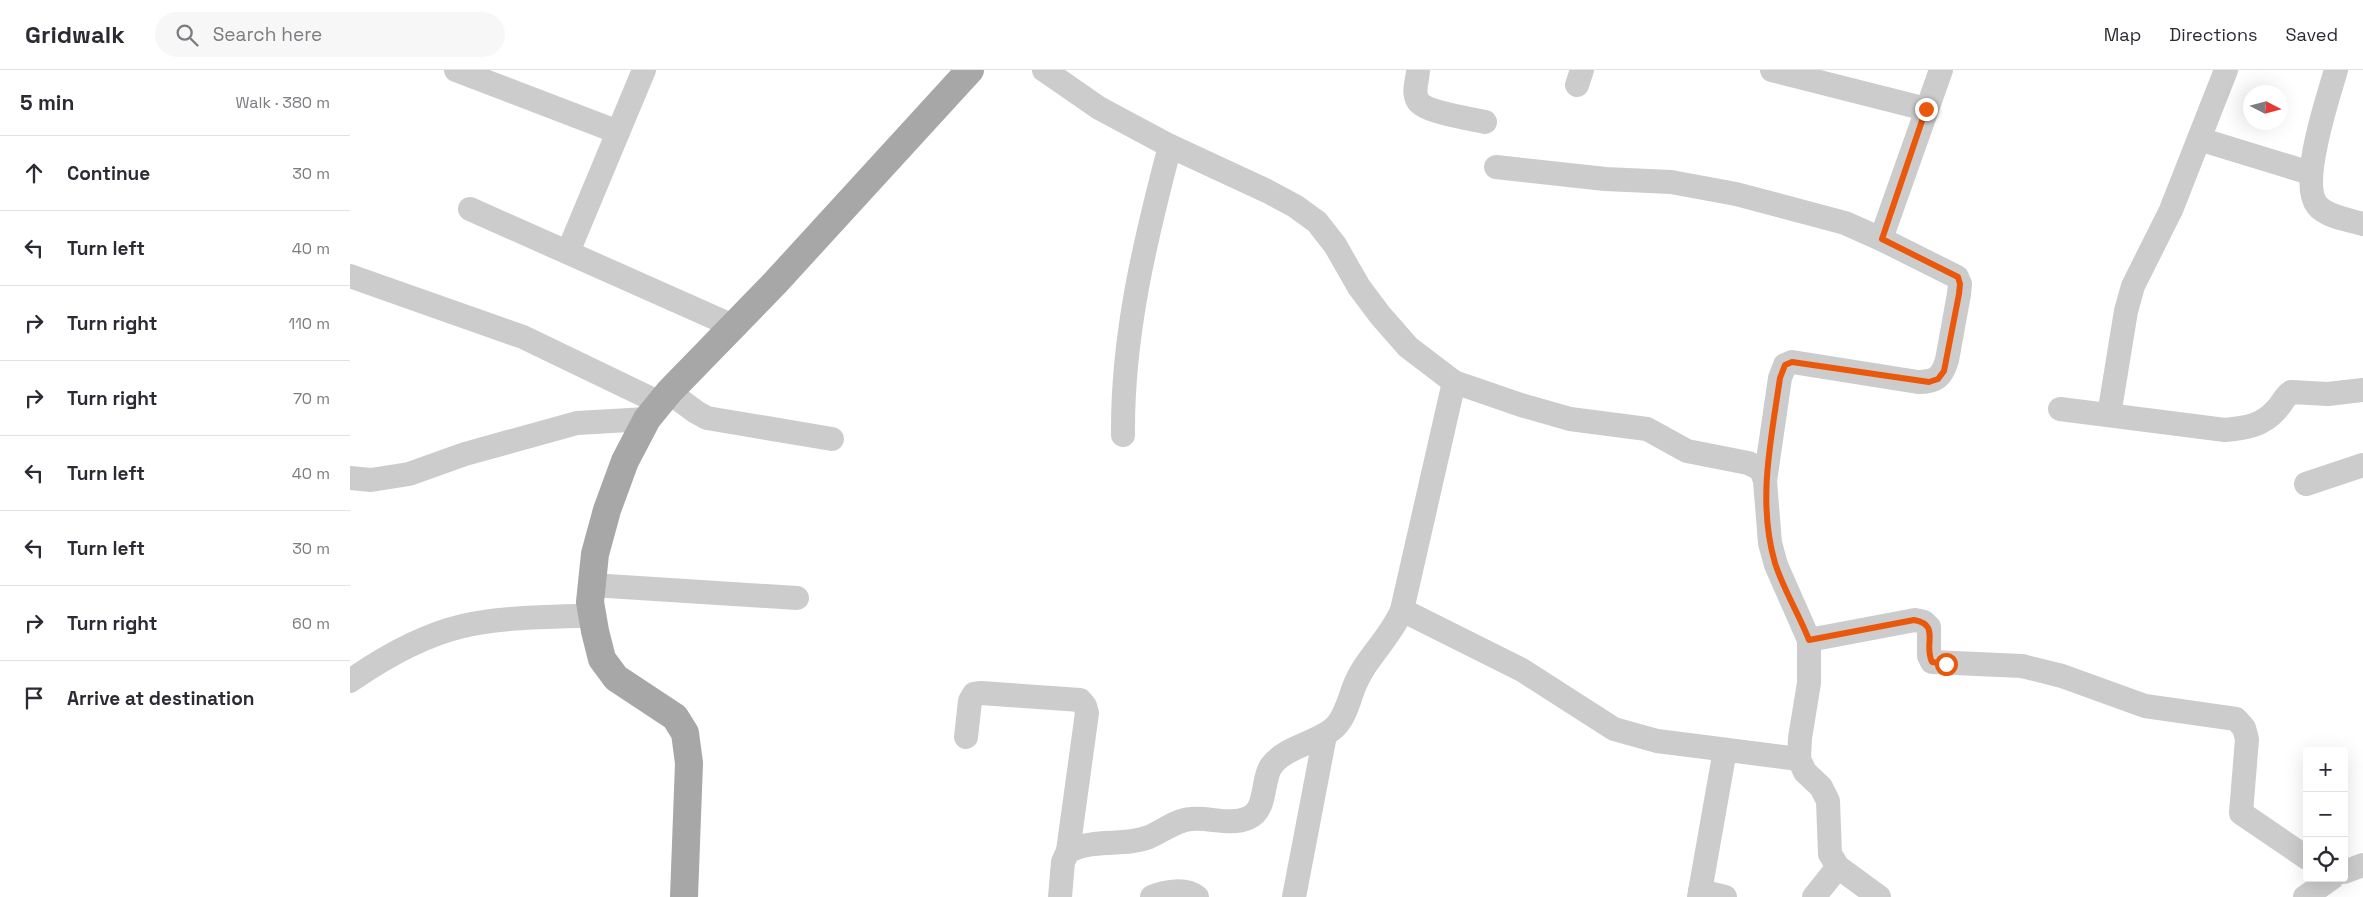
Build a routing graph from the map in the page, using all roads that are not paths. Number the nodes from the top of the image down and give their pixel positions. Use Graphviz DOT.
graph roads {
  1 [pos="456,70"];
  2 [pos="970,70"];
  3 [pos="1044,70"];
  4 [pos="1418,70"];
  5 [pos="1772,70"];
  6 [pos="1941,70"];
  7 [pos="2226,70"];
  8 [pos="2336,70"];
  9 [pos="642,71"];
  10 [pos="1926,109"];
  11 [pos="1485,122"];
  12 [pos="618,132"];
  13 [pos="2199,139"];
  14 [pos="1170,146"];
  15 [pos="1496,167"];
  16 [pos="2310,174"];
  17 [pos="470,209"];
  18 [pos="2363,224"];
  19 [pos="1882,239"];
  20 [pos="568,252"];
  21 [pos="350,276"];
  22 [pos="733,326"];
  23 [pos="1454,382"];
  24 [pos="2363,390"];
  25 [pos="659,405"];
  26 [pos="2060,409"];
  27 [pos="2109,415"];
  28 [pos="1123,435"];
  29 [pos="832,439"];
  30 [pos="2363,465"];
  31 [pos="350,478"];
  32 [pos="1766,481"];
  33 [pos="2306,484"];
  34 [pos="592,585"];
  35 [pos="797,598"];
  36 [pos="1402,610"];
  37 [pos="592,615"];
  38 [pos="1809,640"];
  39 [pos="350,681"];
  40 [pos="1324,735"];
  41 [pos="966,737"];
  42 [pos="1725,750"];
  43 [pos="1799,759"];
  44 [pos="1068,851"];
  45 [pos="2303,855"];
  46 [pos="2363,865"];
  47 [pos="1838,866"];
  48 [pos="2348,871"];
  49 [pos="2326,882"];
  50 [pos="1700,894"];
  51 [pos="684,897"];
  52 [pos="1060,897"];
  53 [pos="1152,897"];
  54 [pos="1198,897"];
  55 [pos="1294,897"];
  56 [pos="1725,897"];
  57 [pos="1814,897"];
  58 [pos="1879,897"];
  59 [pos="2305,897"];
  1 -- 12 [label="street"];
  2 -- 22 [label="main road"];
  3 -- 14 [label="street"];
  4 -- 11 [label="street"];
  5 -- 10 [label="street"];
  6 -- 10 [label="street"];
  7 -- 13 [label="street"];
  8 -- 16 [label="street"];
  9 -- 12 [label="street"];
  10 -- 19 [label="street"];
  12 -- 20 [label="street"];
  13 -- 16 [label="street"];
  13 -- 27 [label="street"];
  14 -- 23 [label="street"];
  14 -- 28 [label="street"];
  15 -- 19 [label="street"];
  16 -- 18 [label="street"];
  17 -- 20 [label="street"];
  19 -- 32 [label="street"];
  20 -- 22 [label="street"];
  21 -- 25 [label="street"];
  22 -- 25 [label="main road"];
  23 -- 32 [label="street"];
  23 -- 36 [label="street"];
  24 -- 27 [label="street"];
  25 -- 29 [label="street"];
  25 -- 31 [label="street"];
  25 -- 34 [label="main road"];
  26 -- 27 [label="street"];
  30 -- 33 [label="street"];
  32 -- 38 [label="street"];
  34 -- 35 [label="street"];
  34 -- 37 [label="main road"];
  36 -- 40 [label="street"];
  36 -- 42 [label="street"];
  37 -- 39 [label="street"];
  37 -- 51 [label="main road"];
  38 -- 43 [label="street"];
  38 -- 45 [label="street"];
  40 -- 44 [label="street"];
  40 -- 55 [label="street"];
  41 -- 44 [label="street"];
  42 -- 43 [label="street"];
  42 -- 50 [label="street"];
  43 -- 47 [label="street"];
  44 -- 52 [label="street"];
  46 -- 48 [label="street"];
  47 -- 57 [label="street"];
  47 -- 58 [label="street"];
  49 -- 59 [label="street"];
  50 -- 56 [label="street"];
  53 -- 54 [label="street"];
}
